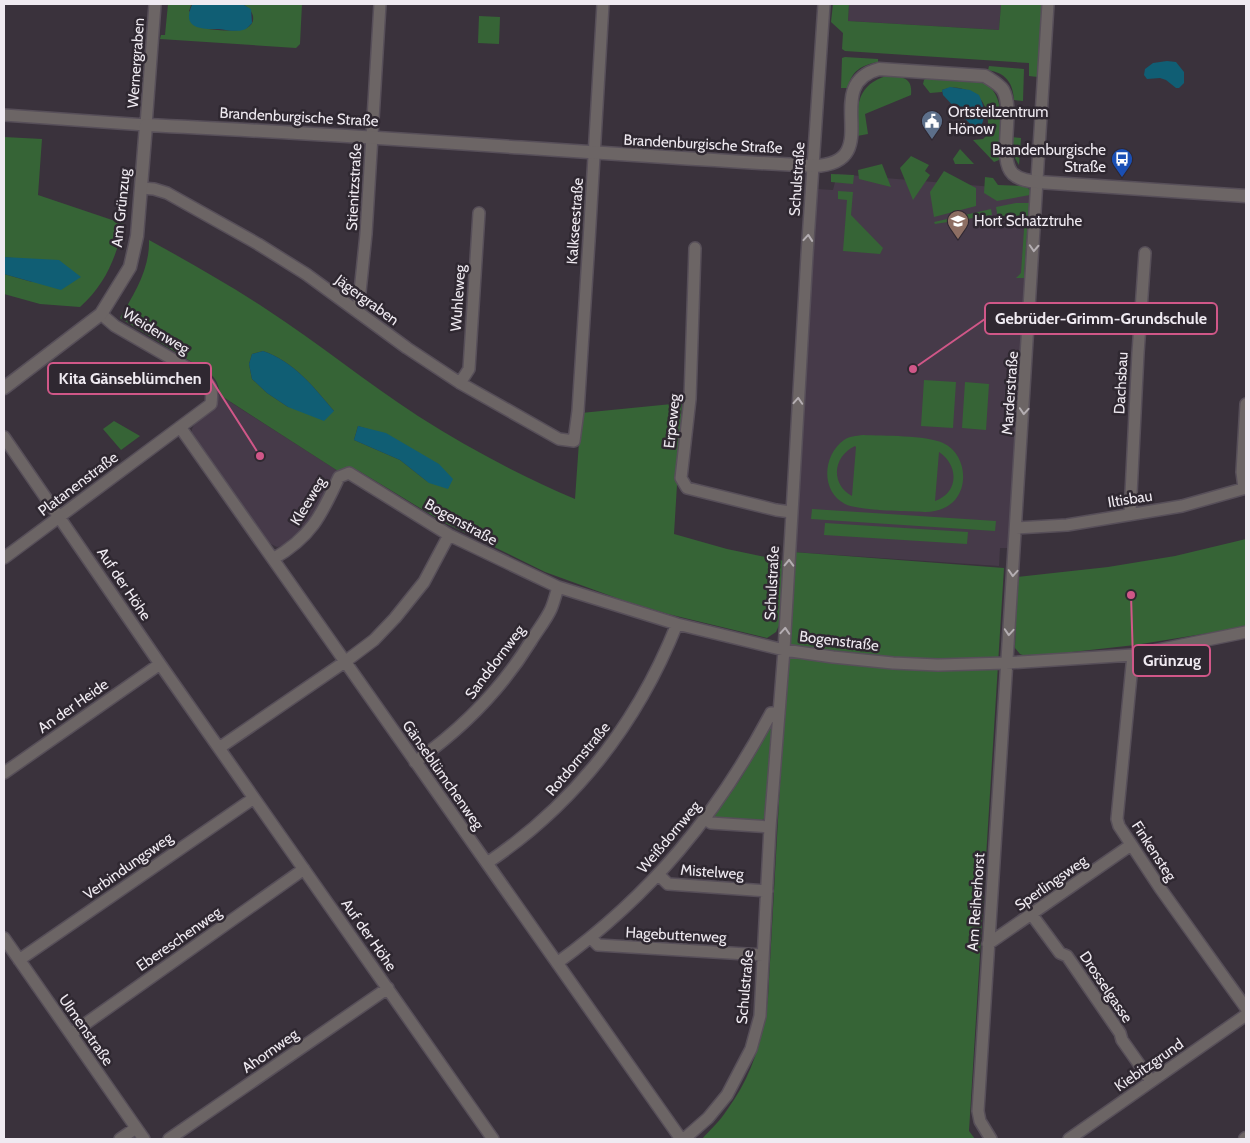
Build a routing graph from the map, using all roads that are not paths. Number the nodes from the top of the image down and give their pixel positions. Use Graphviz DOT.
graph roads {
  1 [pos="155,4"];
  2 [pos="380,4"];
  3 [pos="603,4"];
  4 [pos="824,4"];
  5 [pos="1048,4"];
  6 [pos="4,115"];
  7 [pos="146,124"];
  8 [pos="372,138"];
  9 [pos="594,153"];
  10 [pos="814,166"];
  11 [pos="1038,182"];
  12 [pos="141,188"];
  13 [pos="1246,196"];
  14 [pos="479,213"];
  15 [pos="695,248"];
  16 [pos="1145,253"];
  17 [pos="358,311"];
  18 [pos="101,314"];
  19 [pos="460,383"];
  20 [pos="4,388"];
  21 [pos="1246,404"];
  22 [pos="180,427"];
  23 [pos="169,435"];
  24 [pos="4,437"];
  25 [pos="574,440"];
  26 [pos="344,475"];
  27 [pos="1245,488"];
  28 [pos="791,512"];
  29 [pos="1130,514"];
  30 [pos="60,517"];
  31 [pos="1016,528"];
  32 [pos="449,535"];
  33 [pos="4,558"];
  34 [pos="273,559"];
  35 [pos="558,587"];
  36 [pos="678,624"];
  37 [pos="1246,632"];
  38 [pos="784,650"];
  39 [pos="1133,655"];
  40 [pos="346,661"];
  41 [pos="1006,663"];
  42 [pos="160,664"];
  43 [pos="778,713"];
  44 [pos="219,748"];
  45 [pos="415,762"];
  46 [pos="4,773"];
  47 [pos="254,798"];
  48 [pos="705,820"];
  49 [pos="770,827"];
  50 [pos="1131,845"];
  51 [pos="487,862"];
  52 [pos="304,869"];
  53 [pos="659,875"];
  54 [pos="767,891"];
  55 [pos="1032,915"];
  56 [pos="4,938"];
  57 [pos="591,938"];
  58 [pos="988,944"];
  59 [pos="763,955"];
  60 [pos="19,960"];
  61 [pos="557,963"];
  62 [pos="388,988"];
  63 [pos="1246,1008"];
  64 [pos="1246,1015"];
  65 [pos="70,1034"];
  66 [pos="1151,1081"];
  67 [pos="136,1128"];
  68 [pos="120,1139"];
  69 [pos="144,1139"];
  70 [pos="169,1139"];
  71 [pos="493,1139"];
  72 [pos="682,1139"];
  73 [pos="991,1139"];
  74 [pos="1069,1139"];
  1 -- 7 [label="street, Wernergraben"];
  2 -- 8 [label="street, Stienitzstraße"];
  3 -- 9 [label="street, Kalkseestraße"];
  4 -- 10 [label="street, Schulstraße"];
  5 -- 11 [label="street, Marderstraße"];
  6 -- 7 [label="street, Brandenburgische Straße"];
  7 -- 8 [label="street, Brandenburgische Straße"];
  7 -- 12 [label="street, Am Grünzug"];
  8 -- 9 [label="street, Brandenburgische Straße"];
  8 -- 17 [label="street, Stienitzstraße"];
  9 -- 10 [label="street, Brandenburgische Straße"];
  9 -- 25 [label="street, Kalkseestraße"];
  10 -- 11 [label="street, Brandenburgische Straße"];
  28 -- 10 [label="street, Schulstraße, one-way"];
  11 -- 13 [label="street, Brandenburgische Straße"];
  11 -- 31 [label="street, Marderstraße, one-way"];
  12 -- 17 [label="street, Jägergraben"];
  12 -- 18 [label="street, Am Grünzug"];
  14 -- 19 [label="street, Wuhleweg"];
  15 -- 28 [label="street, Erpeweg"];
  16 -- 29 [label="street, Dachsbau"];
  17 -- 19 [label="street, Jägergraben"];
  18 -- 20 [label="street, Am Grünzug"];
  18 -- 22 [label="street, Weidenweg"];
  19 -- 25 [label="street, Jägergraben"];
  21 -- 27 [label="street"];
  22 -- 23 [label="street, Weidenweg"];
  22 -- 34 [label="street, Gänseblümchenweg"];
  23 -- 30 [label="street, Platanenstraße"];
  24 -- 30 [label="street, Auf der Höhe"];
  26 -- 32 [label="street, Bogenstraße"];
  26 -- 34 [label="street, Kleeweg"];
  27 -- 29 [label="street, Iltisbau"];
  38 -- 28 [label="street, Schulstraße, one-way"];
  29 -- 31 [label="street, Iltisbau"];
  30 -- 33 [label="street, Platanenstraße"];
  30 -- 42 [label="street, Auf der Höhe"];
  31 -- 41 [label="street, Marderstraße, one-way"];
  32 -- 35 [label="street, Bogenstraße"];
  32 -- 40 [label="street"];
  34 -- 40 [label="street, Gänseblümchenweg"];
  35 -- 36 [label="street, Bogenstraße"];
  35 -- 45 [label="street, Sanddornweg"];
  36 -- 38 [label="street, Bogenstraße"];
  36 -- 51 [label="street, Rotdornstraße"];
  37 -- 39 [label="street, Bogenstraße"];
  38 -- 41 [label="street, Bogenstraße"];
  38 -- 43 [label="street, Schulstraße"];
  39 -- 41 [label="street, Bogenstraße"];
  39 -- 50 [label="street, Finkensteg"];
  40 -- 44 [label="street"];
  40 -- 45 [label="street, Gänseblümchenweg"];
  41 -- 58 [label="street, Am Reiherhorst"];
  42 -- 44 [label="street, Auf der Höhe"];
  42 -- 46 [label="street, An der Heide"];
  43 -- 48 [label="street, Weißdornweg"];
  43 -- 49 [label="street, Schulstraße"];
  44 -- 47 [label="street, Auf der Höhe"];
  45 -- 51 [label="street, Gänseblümchenweg"];
  47 -- 52 [label="street, Auf der Höhe"];
  47 -- 60 [label="street, Verbindungsweg"];
  48 -- 49 [label="street"];
  48 -- 53 [label="street, Weißdornweg"];
  49 -- 54 [label="street, Schulstraße"];
  50 -- 55 [label="street, Sperlingsweg"];
  50 -- 63 [label="street, Finkensteg"];
  51 -- 61 [label="street, Gänseblümchenweg"];
  52 -- 62 [label="street, Auf der Höhe"];
  52 -- 65 [label="street, Ebereschenweg"];
  53 -- 54 [label="street, Mistelweg"];
  53 -- 57 [label="street, Weißdornweg"];
  54 -- 59 [label="street, Schulstraße"];
  55 -- 58 [label="street, Sperlingsweg"];
  55 -- 66 [label="street, Drosselgasse"];
  56 -- 60 [label="street, Ulmenstraße"];
  57 -- 59 [label="street, Hagebuttenweg"];
  57 -- 61 [label="street, Weißdornweg"];
  58 -- 73 [label="street, Am Reiherhorst"];
  59 -- 72 [label="street, Schulstraße"];
  60 -- 65 [label="street, Ulmenstraße"];
  61 -- 72 [label="street, Gänseblümchenweg"];
  62 -- 70 [label="street, Ahornweg"];
  62 -- 71 [label="street, Auf der Höhe"];
  64 -- 66 [label="street, Kiebitzgrund"];
  65 -- 67 [label="street, Ulmenstraße"];
  66 -- 74 [label="street, Kiebitzgrund"];
  67 -- 68 [label="street"];
  67 -- 69 [label="street, Ulmenstraße"];
}
